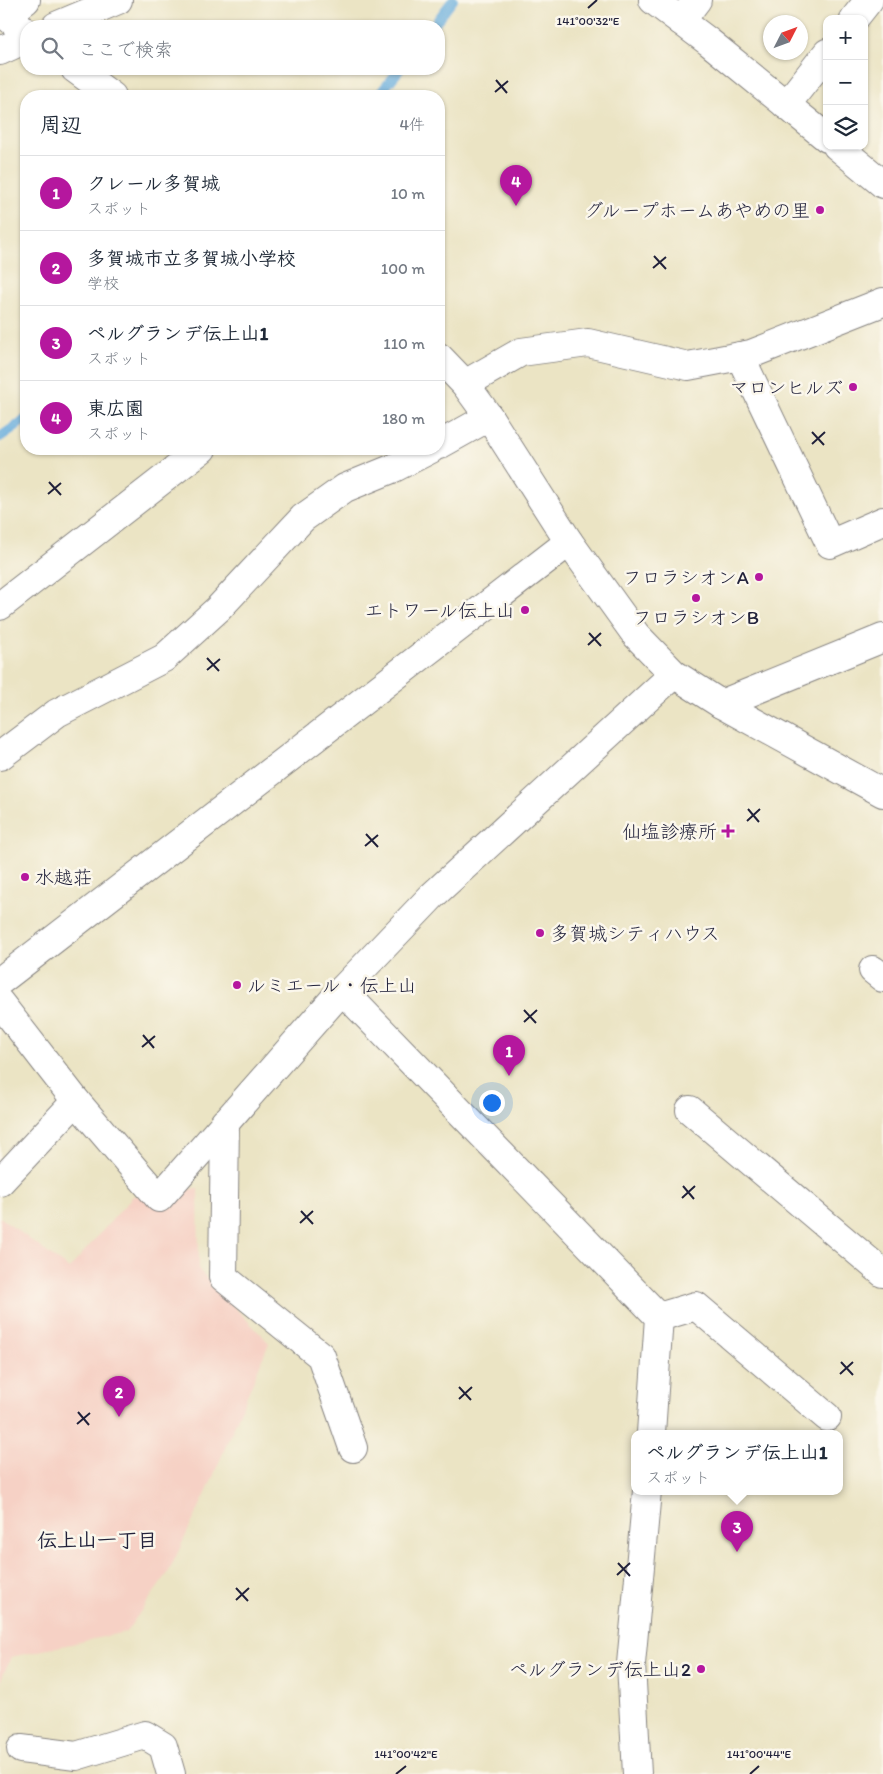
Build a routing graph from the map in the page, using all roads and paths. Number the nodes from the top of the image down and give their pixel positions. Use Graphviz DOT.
graph roads {
  1 [pos="118,0"];
  2 [pos="653,0"];
  3 [pos="869,0"];
  4 [pos="10,9"];
  5 [pos="689,10"];
  6 [pos="857,15"];
  7 [pos="70,20"];
  8 [pos="20,24"];
  9 [pos="20,42"];
  10 [pos="0,51"];
  11 [pos="823,58"];
  12 [pos="82,75"];
  13 [pos="104,90"];
  14 [pos="786,105"];
  15 [pos="823,135"];
  16 [pos="842,150"];
  17 [pos="883,184"];
  18 [pos="883,302"];
  19 [pos="740,356"];
  20 [pos="445,363"];
  21 [pos="466,384"];
  22 [pos="489,418"];
  23 [pos="445,442"];
  24 [pos="194,455"];
  25 [pos="420,455"];
  26 [pos="883,521"];
  27 [pos="569,542"];
  28 [pos="0,606"];
  29 [pos="883,638"];
  30 [pos="674,674"];
  31 [pos="721,704"];
  32 [pos="0,756"];
  33 [pos="883,793"];
  34 [pos="0,982"];
  35 [pos="342,990"];
  36 [pos="0,1003"];
  37 [pos="76,1101"];
  38 [pos="690,1110"];
  39 [pos="225,1122"];
  40 [pos="0,1182"];
  41 [pos="883,1274"];
  42 [pos="659,1317"];
  43 [pos="827,1417"];
  44 [pos="651,1430"];
  45 [pos="353,1448"];
  46 [pos="647,1495"];
  47 [pos="21,1749"];
  48 [pos="171,1774"];
  49 [pos="637,1774"];
  1 -- 7 [label="street"];
  2 -- 5 [label="street"];
  3 -- 6 [label="street"];
  4 -- 8 [label="street"];
  5 -- 14 [label="street"];
  9 -- 10 [label="street"];
  11 -- 14 [label="street"];
  12 -- 13 [label="street"];
  14 -- 15 [label="street"];
  16 -- 17 [label="street"];
  18 -- 19 [label="street"];
  19 -- 21 [label="street"];
  19 -- 26 [label="street"];
  20 -- 21 [label="street"];
  21 -- 22 [label="street"];
  22 -- 23 [label="street"];
  22 -- 27 [label="street"];
  24 -- 28 [label="street"];
  25 -- 32 [label="street"];
  27 -- 30 [label="street"];
  27 -- 34 [label="street"];
  29 -- 31 [label="street"];
  30 -- 31 [label="street"];
  30 -- 35 [label="street"];
  31 -- 33 [label="street"];
  35 -- 39 [label="street"];
  35 -- 42 [label="street"];
  36 -- 37 [label="street"];
  37 -- 39 [label="street"];
  37 -- 40 [label="street"];
  38 -- 41 [label="street"];
  39 -- 45 [label="street"];
  42 -- 43 [label="street"];
  42 -- 44 [label="street"];
  46 -- 49 [label="street"];
  47 -- 48 [label="street"];
}
